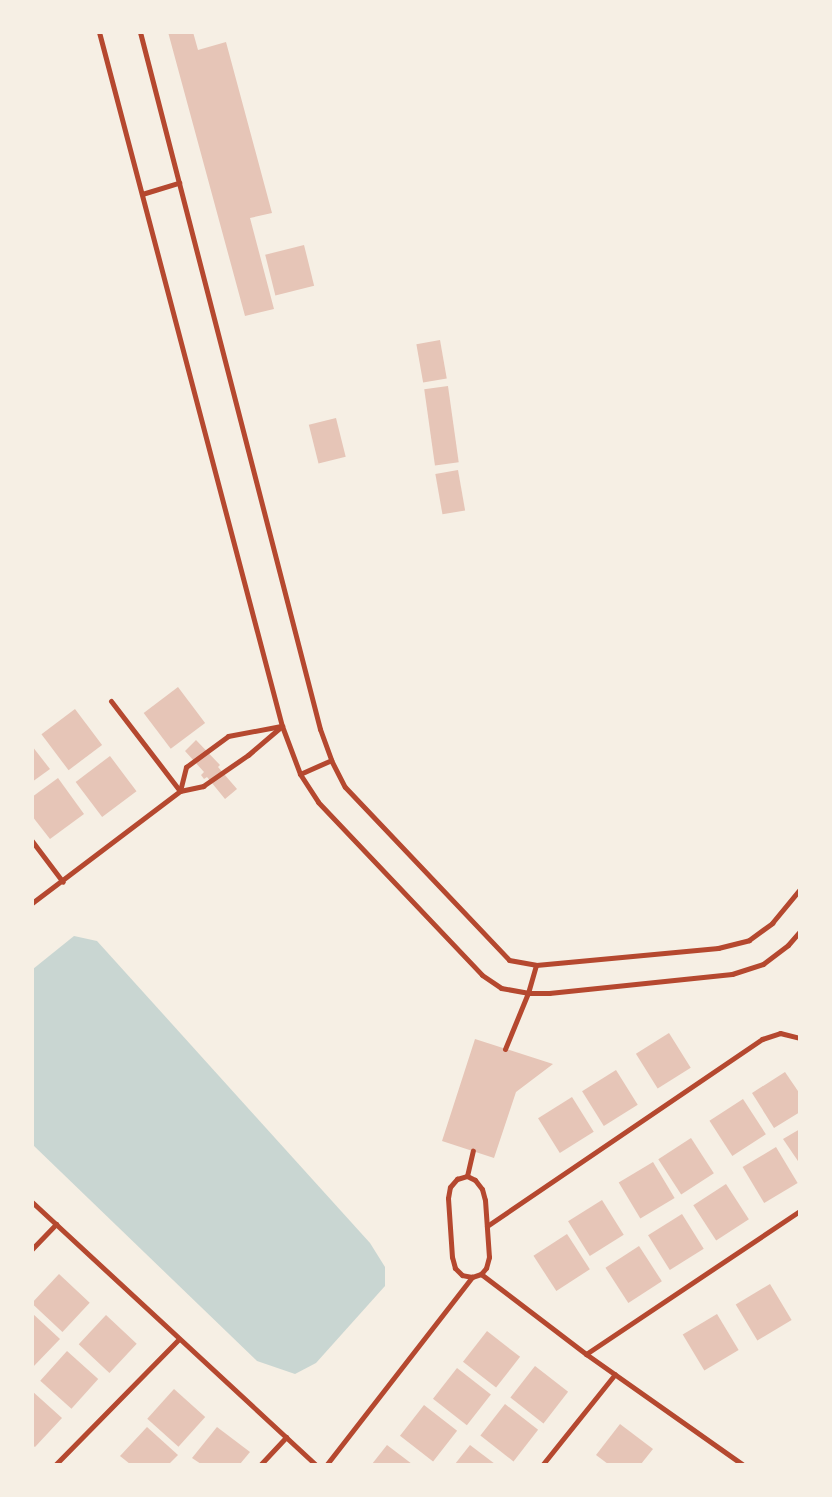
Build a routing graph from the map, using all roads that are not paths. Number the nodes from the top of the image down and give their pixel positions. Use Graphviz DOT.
graph roads {
  1 [pos="99,32"];
  2 [pos="140,32"];
  3 [pos="179,183"];
  4 [pos="142,194"];
  5 [pos="111,701"];
  6 [pos="282,726"];
  7 [pos="331,760"];
  8 [pos="300,774"];
  9 [pos="180,791"];
  10 [pos="32,842"];
  11 [pos="63,882"];
  12 [pos="800,889"];
  13 [pos="32,903"];
  14 [pos="800,931"];
  15 [pos="536,966"];
  16 [pos="528,993"];
  17 [pos="800,1038"];
  18 [pos="505,1049"];
  19 [pos="473,1151"];
  20 [pos="466,1176"];
  21 [pos="32,1202"];
  22 [pos="800,1211"];
  23 [pos="56,1224"];
  24 [pos="487,1226"];
  25 [pos="32,1249"];
  26 [pos="481,1274"];
  27 [pos="472,1277"];
  28 [pos="179,1339"];
  29 [pos="586,1354"];
  30 [pos="615,1374"];
  31 [pos="286,1437"];
  32 [pos="56,1464"];
  33 [pos="261,1464"];
  34 [pos="315,1464"];
  35 [pos="327,1464"];
  36 [pos="543,1464"];
  37 [pos="742,1464"];
  1 -- 4 [label="street"];
  2 -- 3 [label="street"];
  3 -- 4 [label="street"];
  3 -- 7 [label="street"];
  4 -- 6 [label="street"];
  5 -- 9 [label="street"];
  6 -- 8 [label="street"];
  6 -- 9 [label="street"];
  6 -- 9 [label="street"];
  7 -- 8 [label="street"];
  7 -- 15 [label="street"];
  8 -- 16 [label="street"];
  9 -- 11 [label="street"];
  10 -- 11 [label="street"];
  11 -- 13 [label="street"];
  12 -- 15 [label="street"];
  14 -- 16 [label="street"];
  15 -- 16 [label="street"];
  16 -- 18 [label="street"];
  17 -- 24 [label="street"];
  19 -- 20 [label="street"];
  20 -- 24 [label="street"];
  20 -- 27 [label="street"];
  21 -- 23 [label="street"];
  22 -- 29 [label="street"];
  23 -- 25 [label="street"];
  23 -- 28 [label="street"];
  24 -- 26 [label="street"];
  26 -- 27 [label="street"];
  26 -- 29 [label="street"];
  27 -- 35 [label="street"];
  28 -- 31 [label="street"];
  28 -- 32 [label="street"];
  29 -- 30 [label="street"];
  30 -- 36 [label="street"];
  30 -- 37 [label="street"];
  31 -- 33 [label="street"];
  31 -- 34 [label="street"];
}
